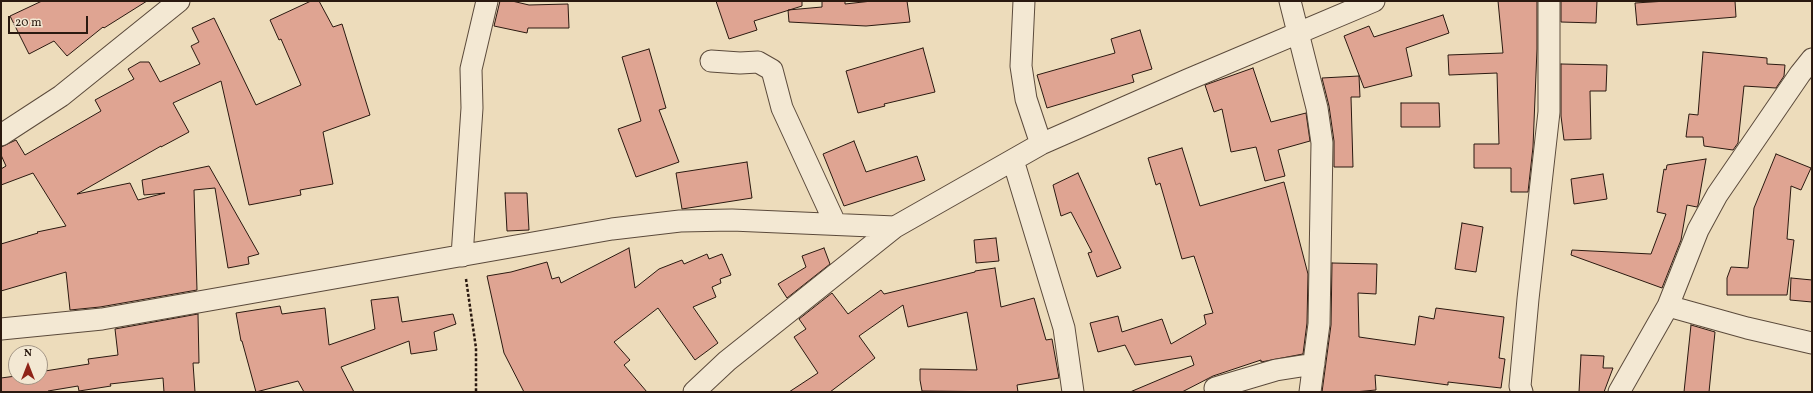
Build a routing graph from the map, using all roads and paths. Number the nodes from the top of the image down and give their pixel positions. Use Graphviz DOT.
graph roads {
  1 [pos="178,1"];
  2 [pos="487,1"];
  3 [pos="1024,1"];
  4 [pos="1290,1"];
  5 [pos="1374,1"];
  6 [pos="1549,1"];
  7 [pos="1298,33"];
  8 [pos="1812,59"];
  9 [pos="711,61"];
  10 [pos="1,135"];
  11 [pos="1041,144"];
  12 [pos="1013,160"];
  13 [pos="835,223"];
  14 [pos="895,227"];
  15 [pos="462,256"];
  16 [pos="1668,306"];
  17 [pos="1,328"];
  18 [pos="1812,343"];
  19 [pos="1314,364"];
  20 [pos="1215,388"];
  21 [pos="476,392"];
  22 [pos="694,392"];
  23 [pos="1073,392"];
  24 [pos="1310,392"];
  25 [pos="1522,392"];
  26 [pos="1619,392"];
  1 -- 10 [label="street"];
  2 -- 15 [label="street"];
  3 -- 11 [label="street"];
  4 -- 7 [label="street"];
  5 -- 7 [label="street"];
  6 -- 25 [label="street"];
  7 -- 11 [label="street"];
  7 -- 19 [label="street"];
  8 -- 16 [label="street"];
  9 -- 13 [label="street"];
  11 -- 12 [label="street"];
  12 -- 14 [label="street"];
  12 -- 23 [label="street"];
  13 -- 14 [label="street"];
  13 -- 15 [label="street"];
  14 -- 22 [label="street"];
  15 -- 17 [label="street"];
  15 -- 21 [label="path"];
  16 -- 18 [label="street"];
  16 -- 26 [label="street"];
  19 -- 20 [label="street"];
  19 -- 24 [label="street"];
}
